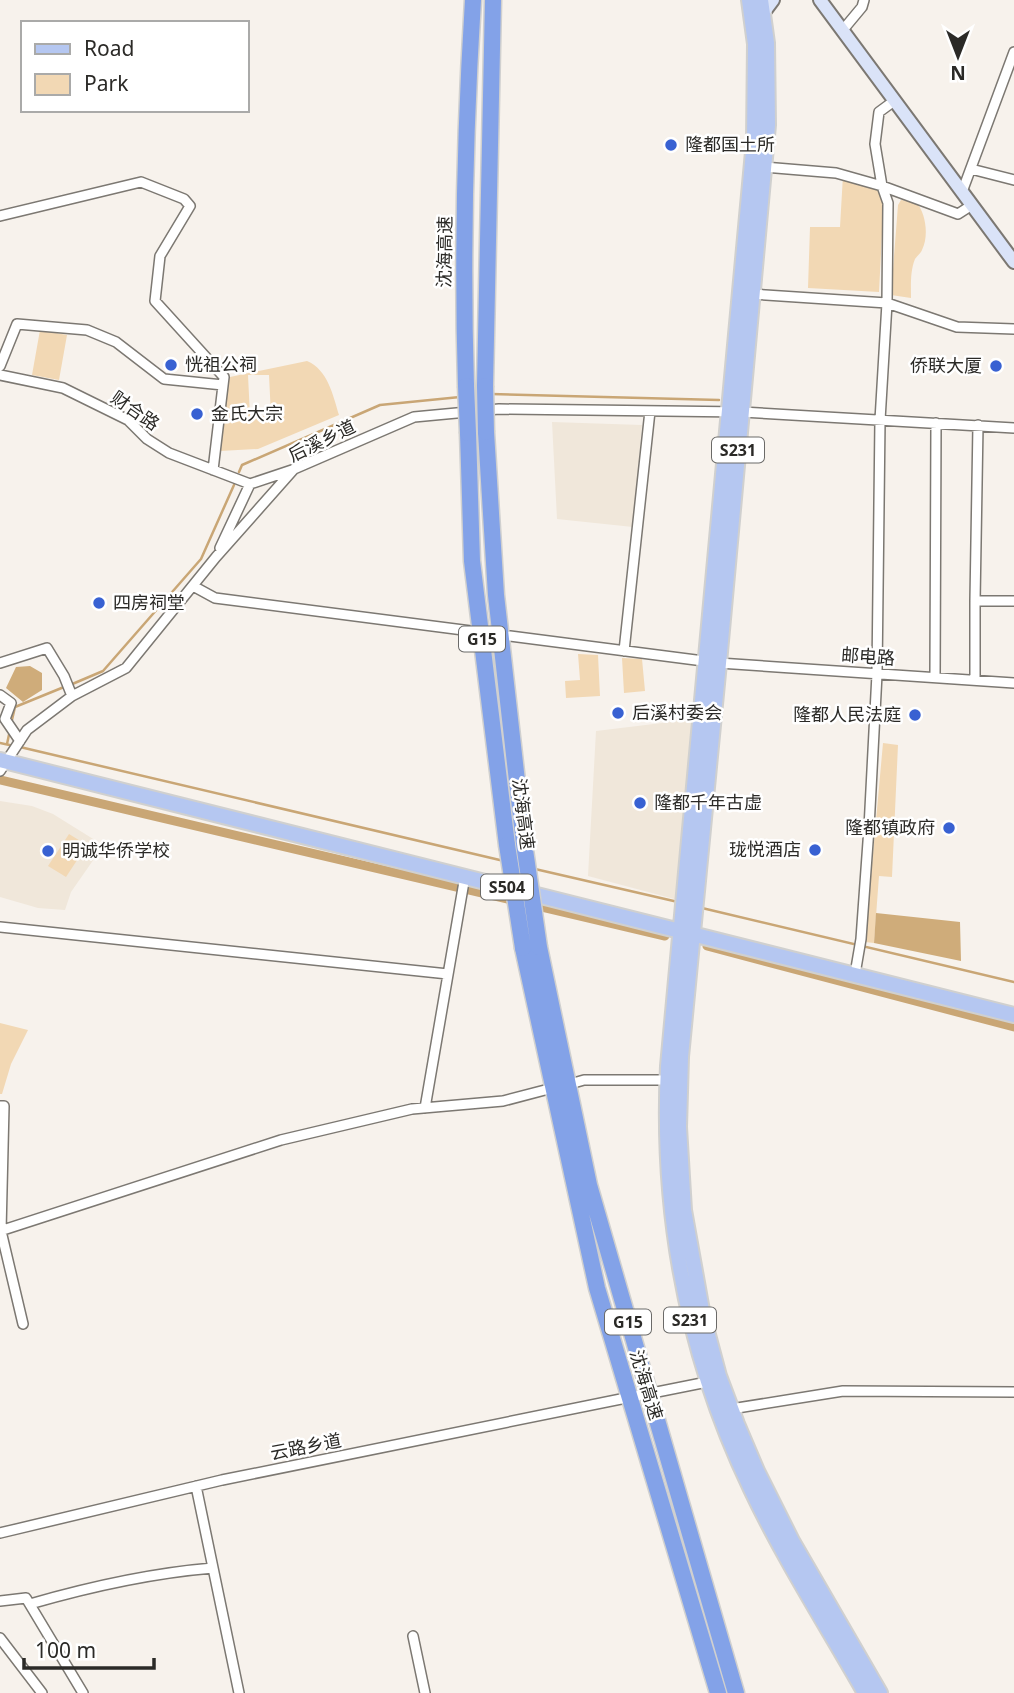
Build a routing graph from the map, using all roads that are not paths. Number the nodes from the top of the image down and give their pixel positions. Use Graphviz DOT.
graph roads {
  1 [pos="473,0"];
  2 [pos="493,0"];
  3 [pos="749,0"];
  4 [pos="774,0"];
  5 [pos="820,0"];
  6 [pos="864,0"];
  7 [pos="762,6"];
  8 [pos="842,31"];
  9 [pos="1014,52"];
  10 [pos="894,101"];
  11 [pos="764,167"];
  12 [pos="971,169"];
  13 [pos="1014,180"];
  14 [pos="882,186"];
  15 [pos="962,192"];
  16 [pos="972,205"];
  17 [pos="0,216"];
  18 [pos="1014,262"];
  19 [pos="751,294"];
  20 [pos="887,303"];
  21 [pos="1014,329"];
  22 [pos="0,366"];
  23 [pos="0,375"];
  24 [pos="223,385"];
  25 [pos="650,411"];
  26 [pos="736,412"];
  27 [pos="880,420"];
  28 [pos="936,423"];
  29 [pos="978,425"];
  30 [pos="1014,428"];
  31 [pos="294,469"];
  32 [pos="213,470"];
  33 [pos="250,484"];
  34 [pos="216,557"];
  35 [pos="193,586"];
  36 [pos="975,601"];
  37 [pos="1014,601"];
  38 [pos="471,631"];
  39 [pos="510,636"];
  40 [pos="624,651"];
  41 [pos="713,662"];
  42 [pos="0,663"];
  43 [pos="877,674"];
  44 [pos="935,677"];
  45 [pos="975,680"];
  46 [pos="1014,683"];
  47 [pos="70,689"];
  48 [pos="0,695"];
  49 [pos="19,742"];
  50 [pos="5,761"];
  51 [pos="515,844"];
  52 [pos="465,876"];
  53 [pos="0,927"];
  54 [pos="687,932"];
  55 [pos="531,947"];
  56 [pos="448,974"];
  57 [pos="855,974"];
  58 [pos="1014,1015"];
  59 [pos="667,1080"];
  60 [pos="576,1082"];
  61 [pos="545,1090"];
  62 [pos="0,1106"];
  63 [pos="425,1108"];
  64 [pos="1,1231"];
  65 [pos="23,1324"];
  66 [pos="707,1382"];
  67 [pos="657,1392"];
  68 [pos="1014,1392"];
  69 [pos="621,1399"];
  70 [pos="731,1409"];
  71 [pos="196,1486"];
  72 [pos="0,1533"];
  73 [pos="213,1569"];
  74 [pos="0,1601"];
  75 [pos="30,1604"];
  76 [pos="413,1636"];
  77 [pos="0,1639"];
  78 [pos="42,1693"];
  79 [pos="83,1693"];
  80 [pos="239,1693"];
  81 [pos="425,1693"];
  82 [pos="718,1693"];
  83 [pos="736,1693"];
  84 [pos="865,1693"];
  85 [pos="880,1693"];
  1 -- 51 [label="highway, 沈海高速 / G15, bridge"];
  2 -- 51 [label="highway, 沈海高速 / G15, bridge"];
  3 -- 26 [label="main road, S231"];
  4 -- 7 [label="street"];
  5 -- 8 [label="street"];
  6 -- 8 [label="street"];
  7 -- 11 [label="main road, S231"];
  8 -- 10 [label="street"];
  9 -- 12 [label="street"];
  10 -- 14 [label="street"];
  10 -- 15 [label="street"];
  11 -- 14 [label="street"];
  11 -- 19 [label="main road, S231"];
  12 -- 13 [label="street"];
  12 -- 15 [label="street"];
  14 -- 16 [label="street"];
  14 -- 20 [label="street"];
  15 -- 16 [label="street"];
  16 -- 18 [label="street"];
  17 -- 24 [label="street"];
  19 -- 20 [label="street"];
  19 -- 26 [label="main road, S231"];
  20 -- 21 [label="street"];
  20 -- 27 [label="street"];
  22 -- 24 [label="street"];
  23 -- 32 [label="street, 财合路"];
  24 -- 32 [label="street"];
  25 -- 26 [label="street, 后溪乡道"];
  25 -- 31 [label="street, 后溪乡道"];
  25 -- 40 [label="street"];
  26 -- 27 [label="street, 后溪乡道"];
  26 -- 41 [label="main road, S231"];
  27 -- 28 [label="street, 后溪乡道"];
  27 -- 43 [label="street"];
  28 -- 29 [label="street, 后溪乡道"];
  28 -- 44 [label="street"];
  29 -- 30 [label="street, 后溪乡道"];
  29 -- 36 [label="street"];
  31 -- 33 [label="street"];
  31 -- 34 [label="street, 后溪乡道"];
  32 -- 33 [label="street, 财合路"];
  33 -- 34 [label="street"];
  34 -- 35 [label="street, 后溪乡道"];
  35 -- 38 [label="street"];
  35 -- 47 [label="street, 后溪乡道"];
  36 -- 37 [label="street"];
  36 -- 45 [label="street"];
  39 -- 40 [label="street, 邮电路"];
  40 -- 41 [label="street, 邮电路"];
  41 -- 43 [label="street, 邮电路"];
  41 -- 54 [label="main road, S231"];
  42 -- 47 [label="street"];
  43 -- 44 [label="street, 邮电路"];
  43 -- 57 [label="street"];
  44 -- 45 [label="street, 邮电路"];
  45 -- 46 [label="street, 邮电路"];
  47 -- 49 [label="street, 后溪乡道"];
  48 -- 49 [label="street"];
  49 -- 50 [label="street, 后溪乡道"];
  50 -- 52 [label="main road, S504"];
  51 -- 55 [label="highway, 沈海高速 / G15, bridge"];
  52 -- 54 [label="main road, S504"];
  52 -- 56 [label="street"];
  53 -- 56 [label="street"];
  54 -- 57 [label="main road, S504"];
  54 -- 59 [label="main road, S231"];
  54 -- 70 [label="main road, S231"];
  55 -- 82 [label="highway, 沈海高速 / G15"];
  55 -- 83 [label="highway, 沈海高速 / G15"];
  56 -- 63 [label="street"];
  57 -- 58 [label="main road, S504"];
  59 -- 60 [label="street"];
  59 -- 66 [label="main road, S231"];
  61 -- 63 [label="street"];
  62 -- 64 [label="street"];
  63 -- 64 [label="street"];
  64 -- 65 [label="street"];
  66 -- 67 [label="street"];
  66 -- 84 [label="main road, S231"];
  68 -- 70 [label="street"];
  69 -- 71 [label="street, 云路乡道"];
  70 -- 85 [label="main road, S231"];
  71 -- 72 [label="street, 云路乡道"];
  71 -- 73 [label="street"];
  73 -- 75 [label="street"];
  73 -- 80 [label="street"];
  74 -- 75 [label="street"];
  75 -- 79 [label="street"];
  76 -- 81 [label="street"];
  77 -- 78 [label="street"];
}
